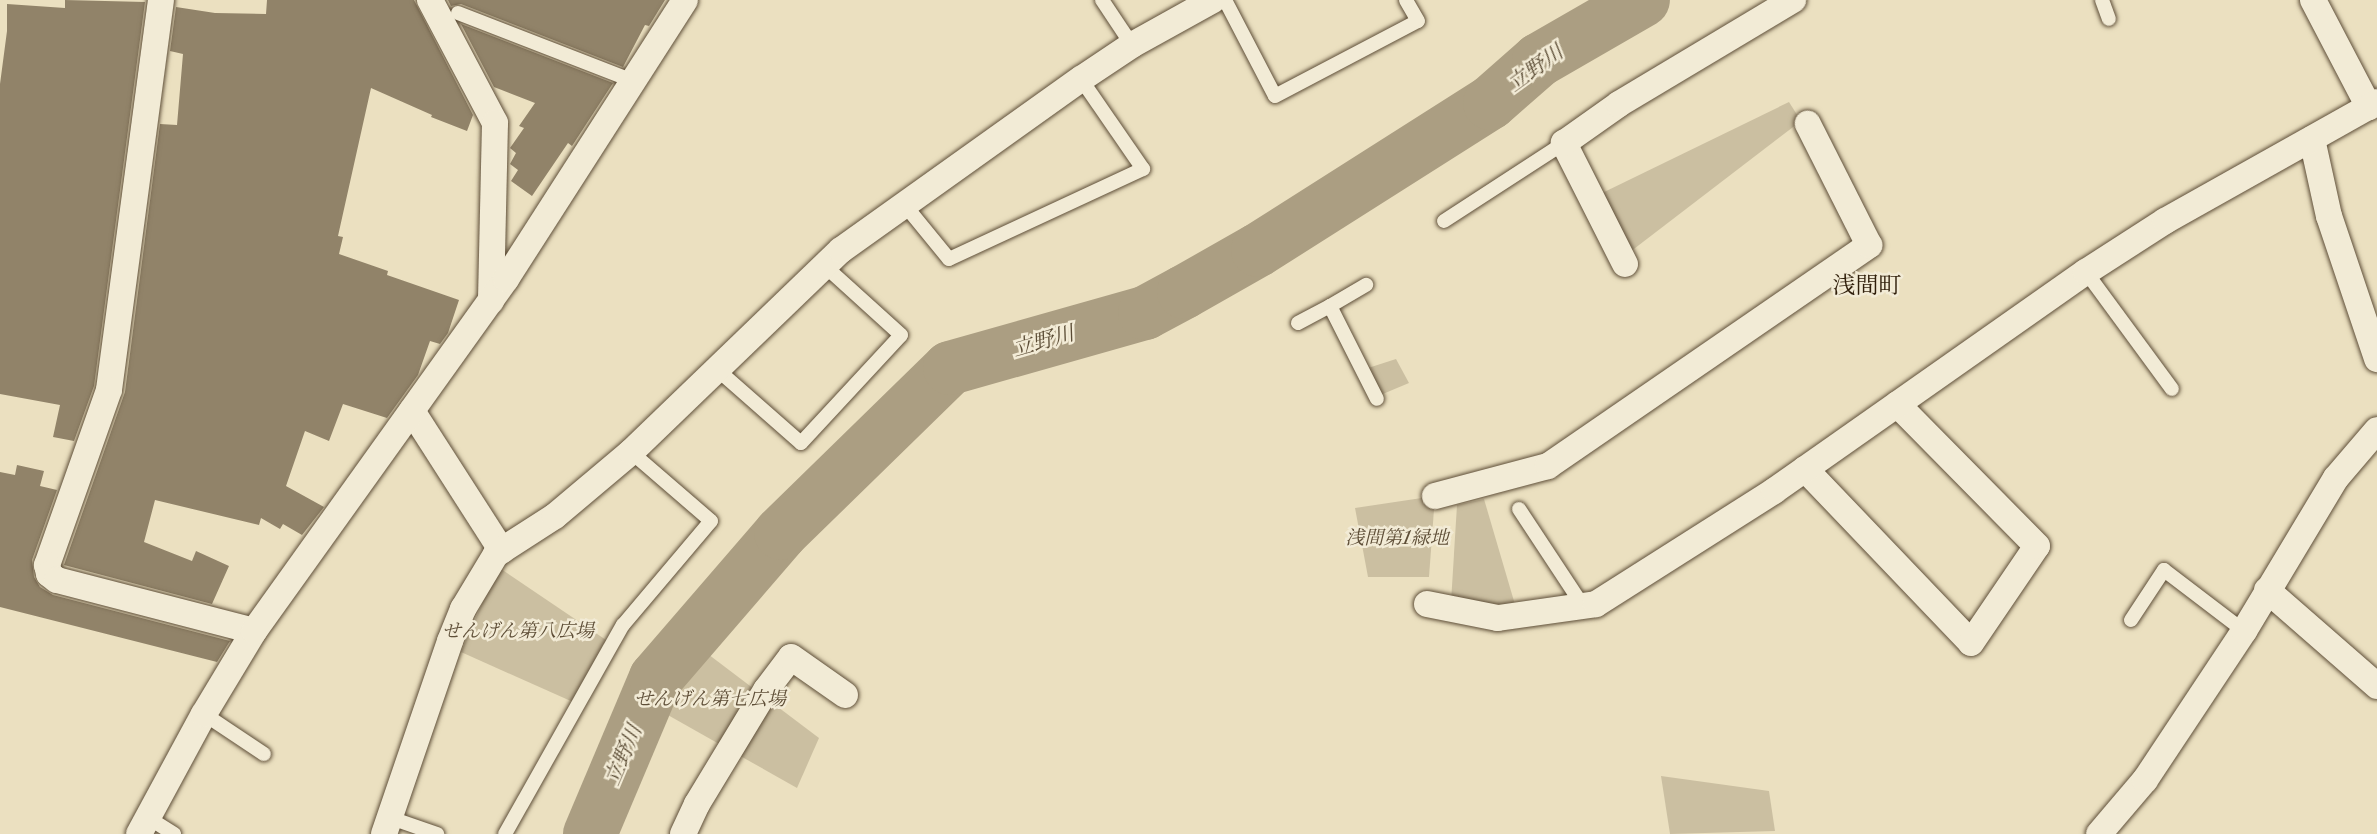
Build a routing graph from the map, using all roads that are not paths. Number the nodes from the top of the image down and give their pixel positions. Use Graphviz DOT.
graph roads {
  1 [pos="161,0"];
  2 [pos="685,0"];
  3 [pos="1102,0"];
  4 [pos="1213,0"];
  5 [pos="1225,0"];
  6 [pos="1406,0"];
  7 [pos="1793,0"];
  8 [pos="2102,0"];
  9 [pos="2313,0"];
  10 [pos="448,8"];
  11 [pos="2109,19"];
  12 [pos="1132,45"];
  13 [pos="1081,79"];
  14 [pos="633,81"];
  15 [pos="2373,105"];
  16 [pos="1808,124"];
  17 [pos="2312,139"];
  18 [pos="1564,143"];
  19 [pos="904,204"];
  20 [pos="1444,221"];
  21 [pos="1625,264"];
  22 [pos="825,267"];
  23 [pos="2086,272"];
  24 [pos="1366,285"];
  25 [pos="491,301"];
  26 [pos="1330,306"];
  27 [pos="1298,323"];
  28 [pos="2377,359"];
  29 [pos="719,371"];
  30 [pos="2172,389"];
  31 [pos="1377,399"];
  32 [pos="1896,404"];
  33 [pos="412,411"];
  34 [pos="2377,430"];
  35 [pos="631,452"];
  36 [pos="1805,469"];
  37 [pos="1435,496"];
  38 [pos="1519,509"];
  39 [pos="502,551"];
  40 [pos="2267,590"];
  41 [pos="1427,604"];
  42 [pos="1583,606"];
  43 [pos="2131,620"];
  44 [pos="254,631"];
  45 [pos="2244,631"];
  46 [pos="2377,686"];
  47 [pos="845,695"];
  48 [pos="204,714"];
  49 [pos="264,754"];
  50 [pos="143,826"];
  51 [pos="387,826"];
  52 [pos="174,834"];
  53 [pos="437,834"];
  54 [pos="505,834"];
  55 [pos="683,834"];
  56 [pos="2099,834"];
  1 -- 44 [label="street"];
  2 -- 14 [label="street"];
  3 -- 12 [label="lane"];
  4 -- 12 [label="street"];
  5 -- 6 [label="lane"];
  7 -- 18 [label="street"];
  8 -- 11 [label="lane"];
  9 -- 15 [label="street"];
  10 -- 14 [label="lane"];
  10 -- 25 [label="street"];
  12 -- 13 [label="street"];
  13 -- 19 [label="street"];
  13 -- 19 [label="lane"];
  14 -- 25 [label="street"];
  15 -- 17 [label="street"];
  16 -- 37 [label="street"];
  17 -- 23 [label="street"];
  17 -- 28 [label="street"];
  18 -- 20 [label="lane"];
  18 -- 21 [label="street"];
  19 -- 22 [label="street"];
  22 -- 29 [label="street"];
  22 -- 29 [label="lane"];
  23 -- 30 [label="lane"];
  23 -- 32 [label="street"];
  24 -- 26 [label="lane"];
  25 -- 33 [label="street"];
  26 -- 27 [label="lane"];
  26 -- 31 [label="lane"];
  29 -- 35 [label="street"];
  32 -- 36 [label="street"];
  32 -- 36 [label="street"];
  33 -- 39 [label="street"];
  33 -- 44 [label="street"];
  34 -- 40 [label="street"];
  35 -- 39 [label="street"];
  35 -- 54 [label="lane"];
  36 -- 42 [label="street"];
  38 -- 42 [label="lane"];
  39 -- 51 [label="street"];
  40 -- 45 [label="street"];
  40 -- 46 [label="street"];
  41 -- 42 [label="street"];
  43 -- 45 [label="lane"];
  44 -- 48 [label="street"];
  45 -- 56 [label="street"];
  47 -- 55 [label="street"];
  48 -- 49 [label="lane"];
  48 -- 50 [label="street"];
  50 -- 52 [label="lane"];
  51 -- 53 [label="lane"];
}
